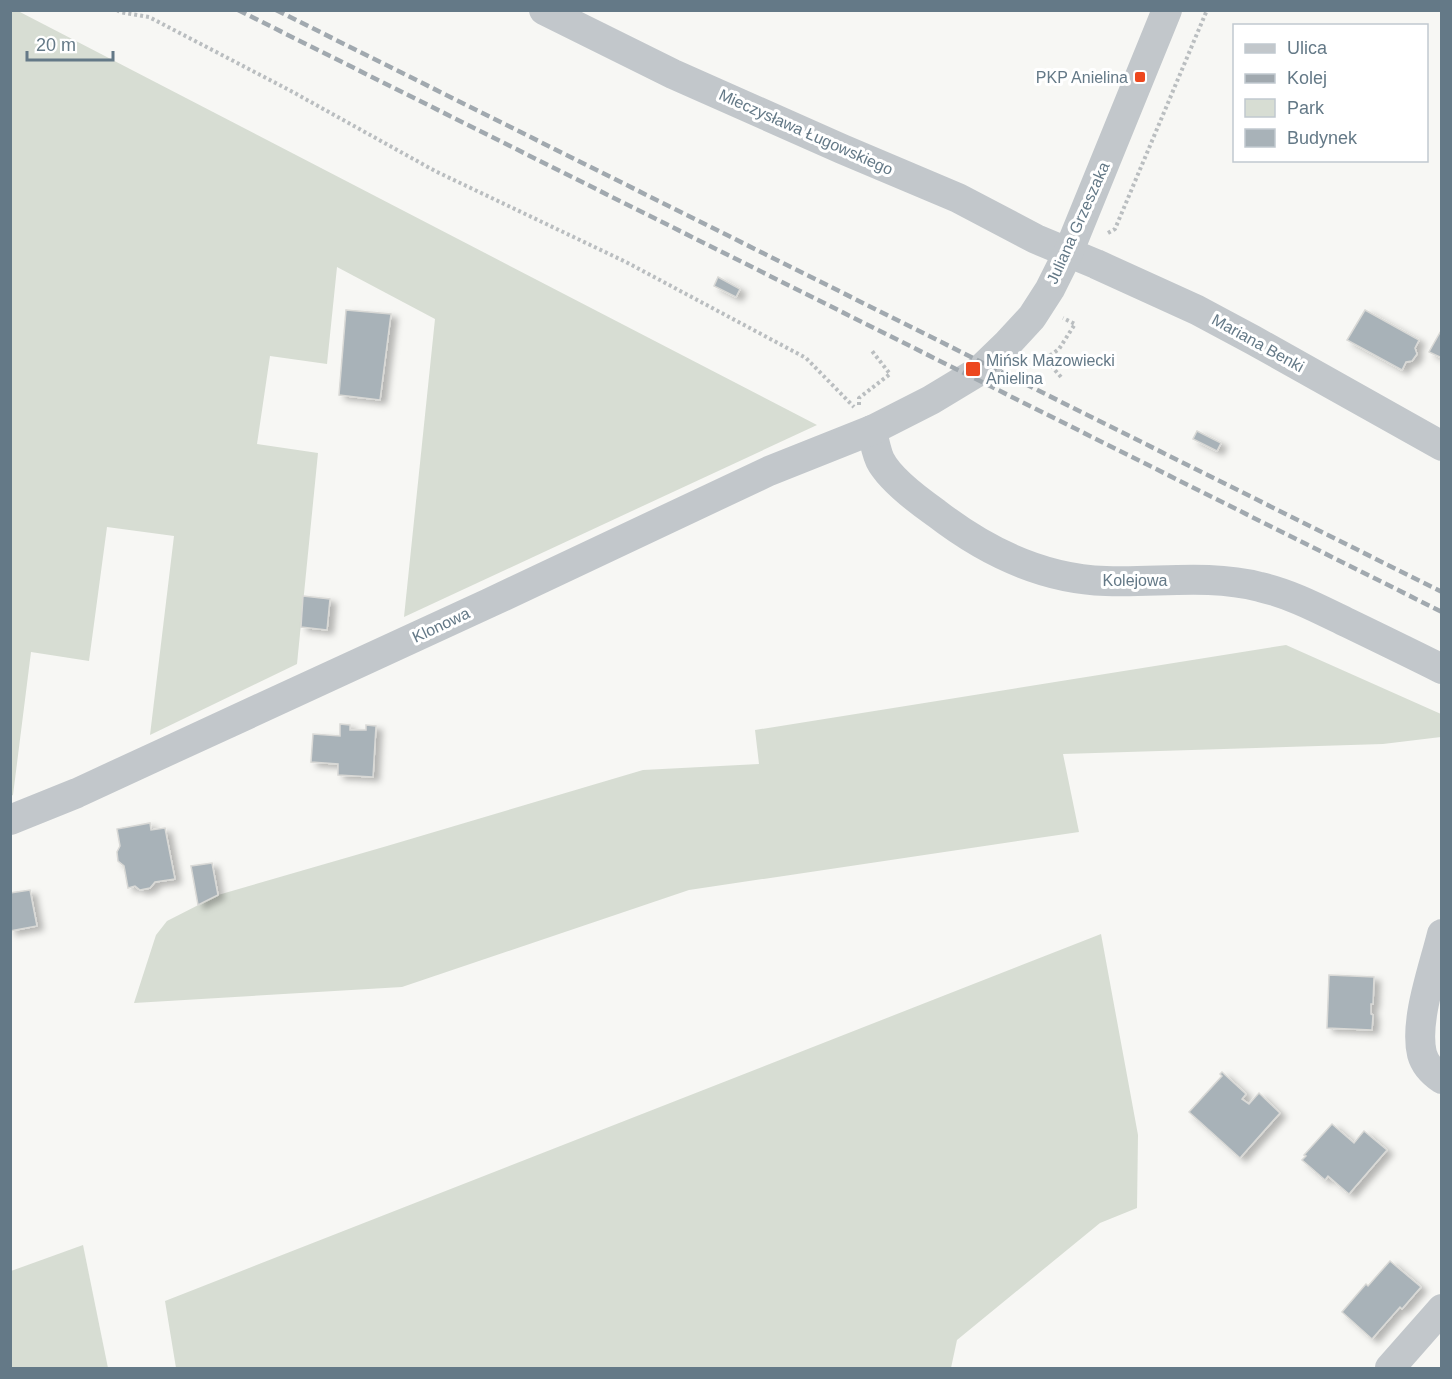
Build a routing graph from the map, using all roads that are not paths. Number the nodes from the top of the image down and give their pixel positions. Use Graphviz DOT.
graph roads {
  1 [pos="544,10"];
  2 [pos="1167,10"];
  3 [pos="1068,253"];
  4 [pos="872,429"];
  5 [pos="1442,446"];
  6 [pos="1442,669"];
  7 [pos="10,820"];
  8 [pos="1440,940"];
  9 [pos="1442,1080"];
  10 [pos="1442,1310"];
  11 [pos="1390,1368"];
  1 -- 3 [label="street, Mieczysława Ługowskiego"];
  2 -- 3 [label="street, Juliana Grzeszaka"];
  3 -- 4 [label="street, Juliana Grzeszaka"];
  3 -- 5 [label="street, Mariana Benki"];
  4 -- 6 [label="street, Kolejowa"];
  4 -- 7 [label="street, Klonowa"];
  8 -- 9 [label="street"];
  10 -- 11 [label="street"];
}
